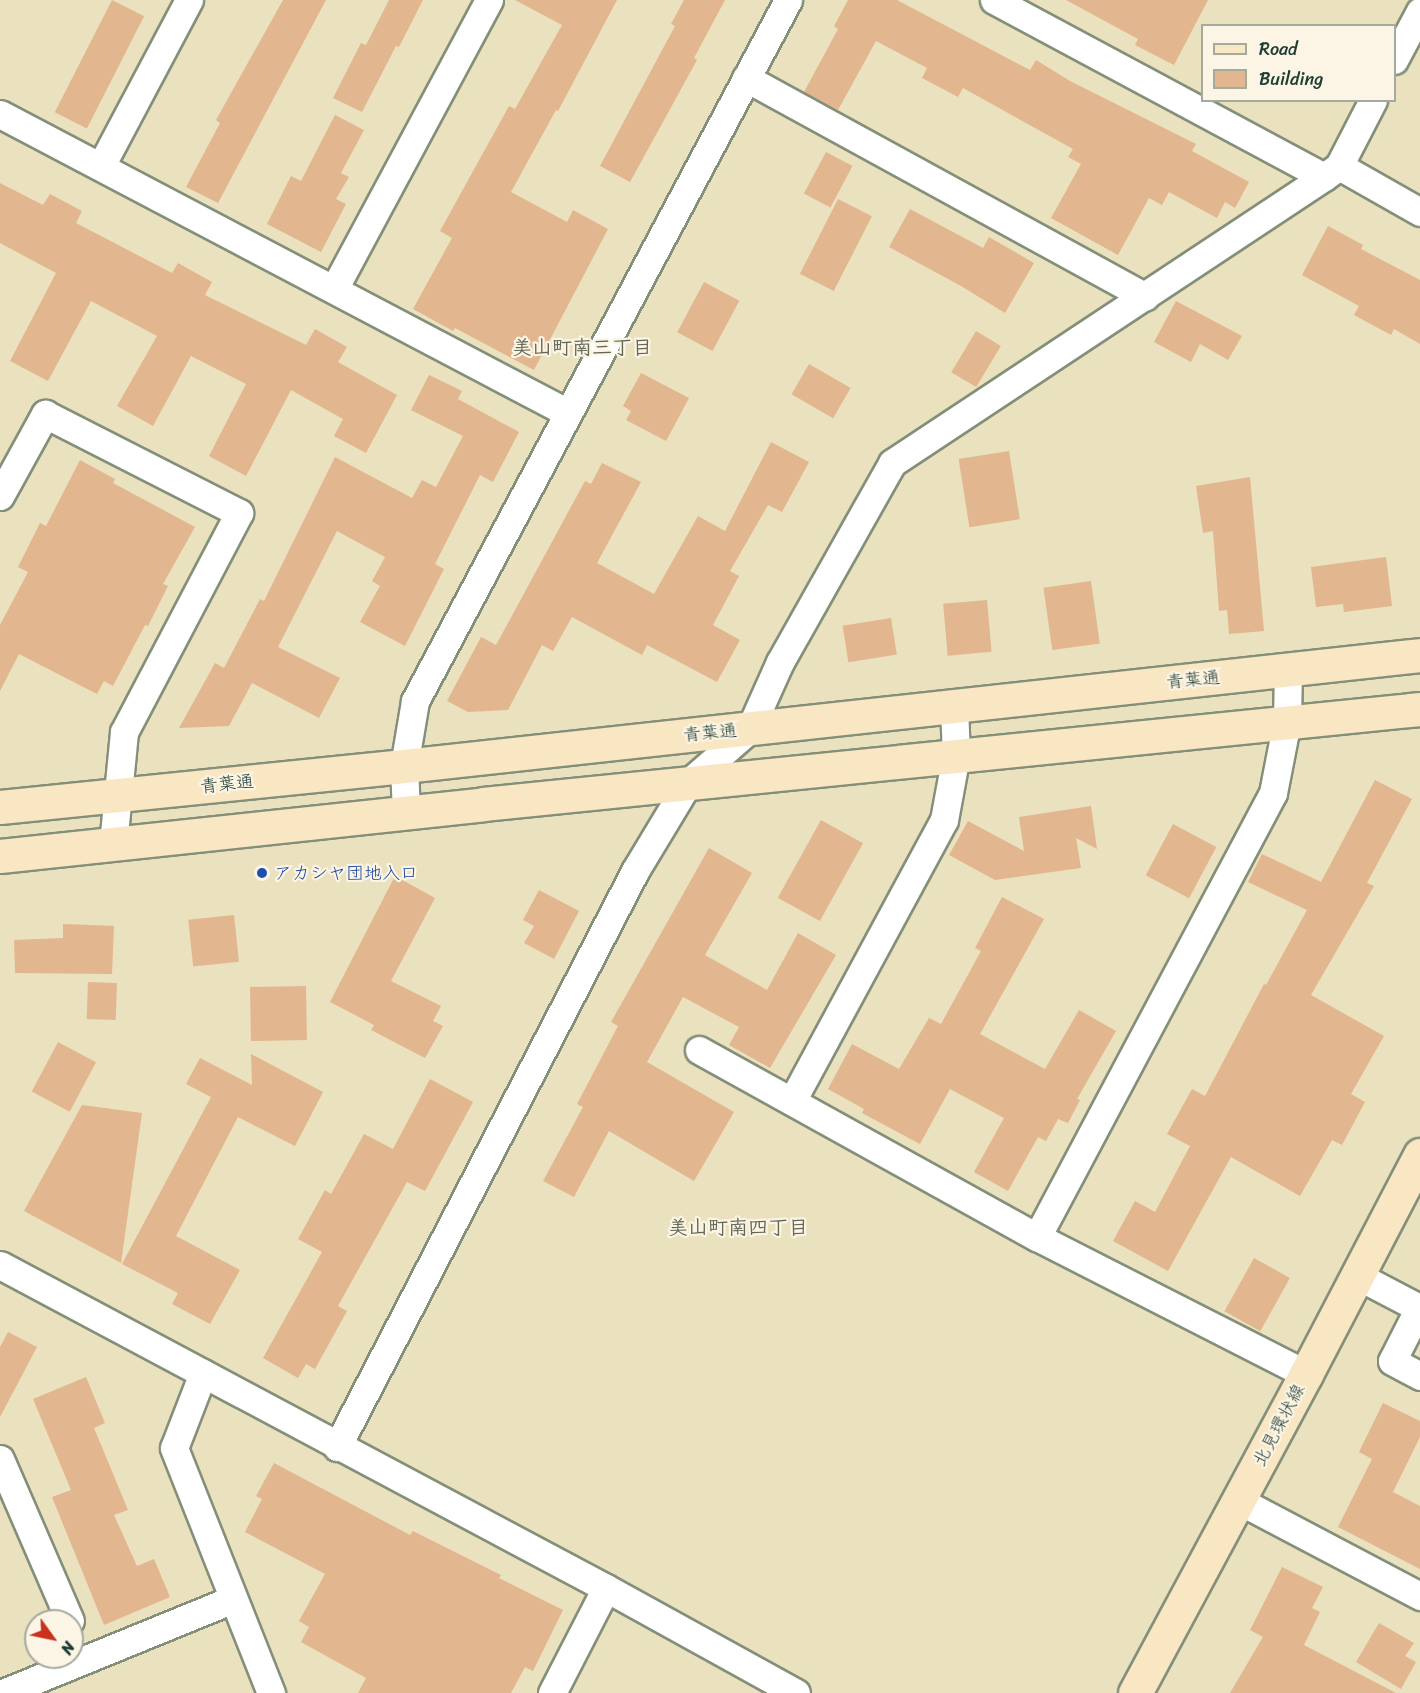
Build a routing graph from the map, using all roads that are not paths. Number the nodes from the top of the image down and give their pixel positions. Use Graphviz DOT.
graph roads {
  1 [pos="189,0"];
  2 [pos="489,0"];
  3 [pos="788,0"];
  4 [pos="994,0"];
  5 [pos="1023,7"];
  6 [pos="1420,11"];
  7 [pos="1396,58"];
  8 [pos="746,78"];
  9 [pos="1372,102"];
  10 [pos="0,114"];
  11 [pos="101,166"];
  12 [pos="1332,172"];
  13 [pos="1420,212"];
  14 [pos="334,289"];
  15 [pos="1145,296"];
  16 [pos="568,412"];
  17 [pos="0,496"];
  18 [pos="1420,655"];
  19 [pos="1288,669"];
  20 [pos="954,707"];
  21 [pos="1420,709"];
  22 [pos="1287,721"];
  23 [pos="750,729"];
  24 [pos="956,755"];
  25 [pos="404,766"];
  26 [pos="688,783"];
  27 [pos="118,794"];
  28 [pos="0,807"];
  29 [pos="406,812"];
  30 [pos="112,844"];
  31 [pos="0,856"];
  32 [pos="699,1050"];
  33 [pos="792,1101"];
  34 [pos="1420,1155"];
  35 [pos="1037,1237"];
  36 [pos="0,1265"];
  37 [pos="1358,1276"];
  38 [pos="203,1373"];
  39 [pos="1306,1374"];
  40 [pos="1420,1376"];
  41 [pos="338,1447"];
  42 [pos="0,1459"];
  43 [pos="1238,1500"];
  44 [pos="606,1588"];
  45 [pos="1420,1596"];
  46 [pos="233,1599"];
  47 [pos="65,1609"];
  48 [pos="84,1653"];
  49 [pos="86,1658"];
  50 [pos="3,1693"];
  51 [pos="271,1693"];
  52 [pos="552,1693"];
  53 [pos="796,1693"];
  54 [pos="1135,1693"];
  1 -- 11 [label="street"];
  2 -- 14 [label="street"];
  3 -- 8 [label="street"];
  4 -- 5 [label="street"];
  5 -- 12 [label="street"];
  6 -- 7 [label="street"];
  8 -- 15 [label="street"];
  8 -- 16 [label="street"];
  9 -- 12 [label="street"];
  10 -- 11 [label="street"];
  11 -- 14 [label="street"];
  12 -- 13 [label="street"];
  12 -- 15 [label="street"];
  14 -- 16 [label="street"];
  15 -- 23 [label="street"];
  16 -- 25 [label="street"];
  17 -- 27 [label="street"];
  18 -- 19 [label="street, 青葉通"];
  19 -- 20 [label="street, 青葉通"];
  19 -- 22 [label="street"];
  20 -- 23 [label="street, 青葉通"];
  20 -- 24 [label="street"];
  21 -- 22 [label="street"];
  22 -- 24 [label="street"];
  22 -- 35 [label="street"];
  23 -- 25 [label="street, 青葉通"];
  23 -- 26 [label="street"];
  24 -- 26 [label="street"];
  24 -- 33 [label="street"];
  25 -- 27 [label="street, 青葉通"];
  25 -- 29 [label="street"];
  26 -- 29 [label="street"];
  26 -- 41 [label="street"];
  27 -- 28 [label="street, 青葉通"];
  27 -- 30 [label="street"];
  29 -- 30 [label="street"];
  30 -- 31 [label="street"];
  32 -- 33 [label="street"];
  33 -- 35 [label="street"];
  34 -- 37 [label="street, 北見環状線"];
  35 -- 39 [label="street"];
  36 -- 38 [label="street"];
  37 -- 39 [label="street, 北見環状線"];
  37 -- 40 [label="street"];
  38 -- 41 [label="street"];
  38 -- 46 [label="street"];
  39 -- 43 [label="street, 北見環状線"];
  41 -- 44 [label="street"];
  42 -- 47 [label="street"];
  43 -- 45 [label="street"];
  43 -- 54 [label="street, 北見環状線"];
  44 -- 52 [label="street"];
  44 -- 53 [label="street"];
  46 -- 49 [label="street"];
  46 -- 51 [label="street"];
  48 -- 49 [label="street"];
  49 -- 50 [label="street"];
}
